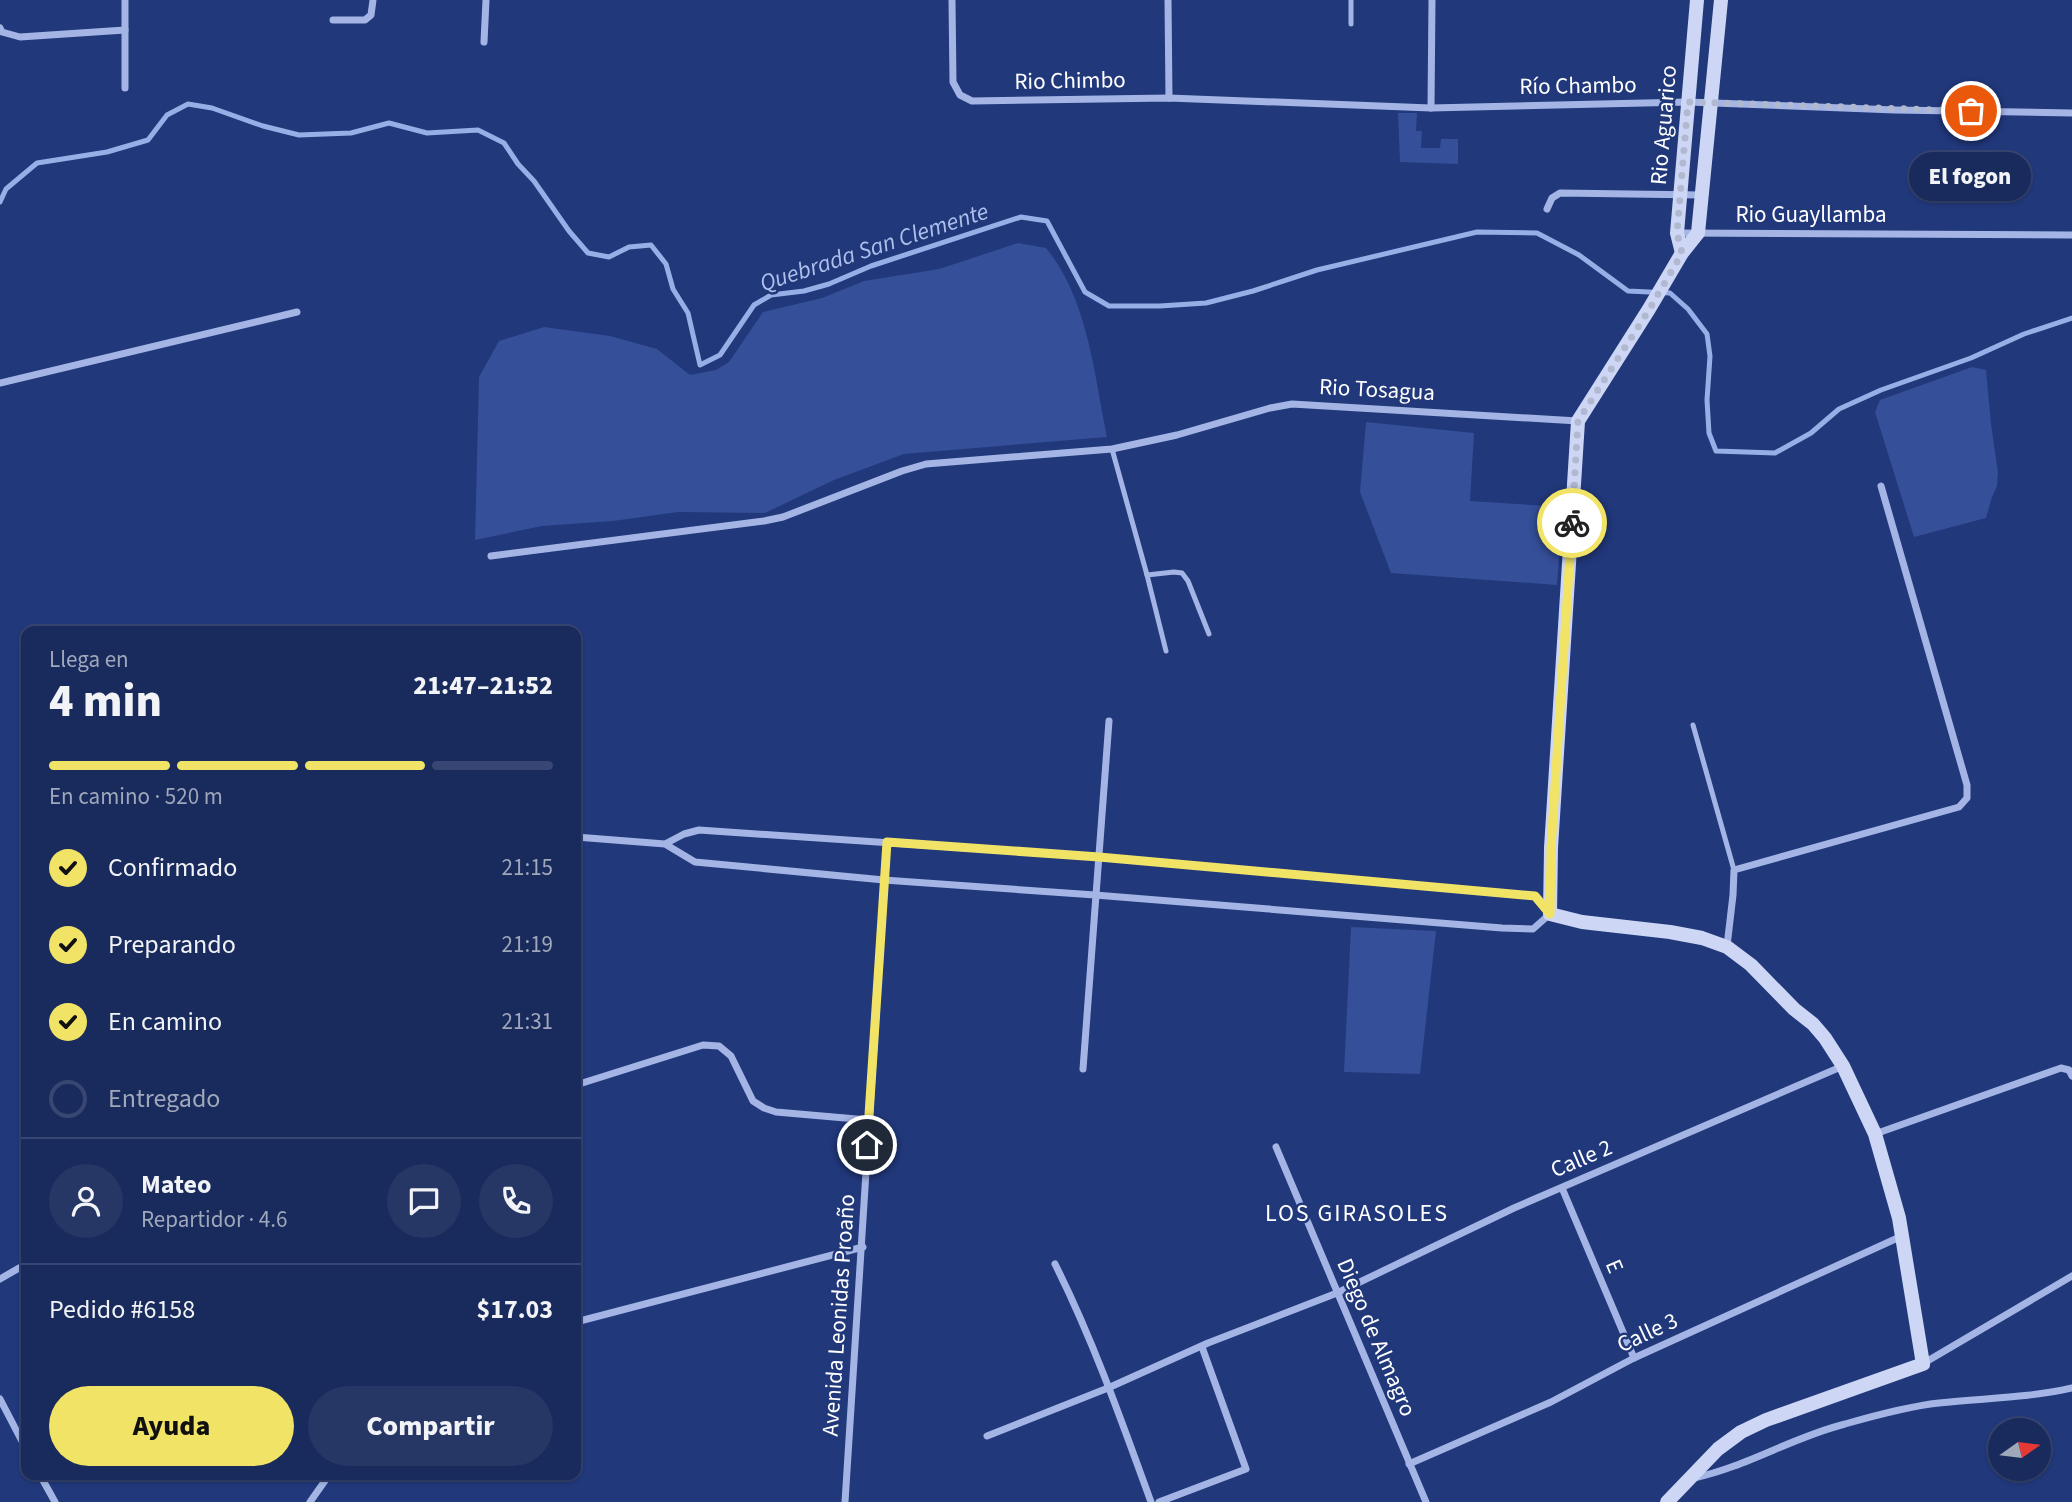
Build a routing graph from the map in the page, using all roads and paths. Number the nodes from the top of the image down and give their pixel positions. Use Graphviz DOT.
graph roads {
  1 [pos="125,0"];
  2 [pos="373,0"];
  3 [pos="486,0"];
  4 [pos="952,0"];
  5 [pos="1168,0"];
  6 [pos="1351,0"];
  7 [pos="1432,0"];
  8 [pos="1697,0"];
  9 [pos="1721,0"];
  10 [pos="333,20"];
  11 [pos="1351,24"];
  12 [pos="0,29"];
  13 [pos="125,30"];
  14 [pos="484,42"];
  15 [pos="125,89"];
  16 [pos="1169,98"];
  17 [pos="1688,102"];
  18 [pos="1711,103"];
  19 [pos="1431,108"];
  20 [pos="2072,113"];
  21 [pos="1680,193"];
  22 [pos="1702,195"];
  23 [pos="1547,209"];
  24 [pos="1677,233"];
  25 [pos="1698,233"];
  26 [pos="2072,235"];
  27 [pos="1680,257"];
  28 [pos="297,312"];
  29 [pos="0,383"];
  30 [pos="1578,421"];
  31 [pos="1112,449"];
  32 [pos="1881,485"];
  33 [pos="491,556"];
  34 [pos="1147,575"];
  35 [pos="1209,634"];
  36 [pos="1166,651"];
  37 [pos="1109,721"];
  38 [pos="1692,725"];
  39 [pos="581,837"];
  40 [pos="887,842"];
  41 [pos="665,844"];
  42 [pos="1099,857"];
  43 [pos="1734,870"];
  44 [pos="884,880"];
  45 [pos="1096,895"];
  46 [pos="1550,914"];
  47 [pos="1727,947"];
  48 [pos="1843,1066"];
  49 [pos="1083,1069"];
  50 [pos="2072,1076"];
  51 [pos="581,1083"];
  52 [pos="868,1120"];
  53 [pos="1875,1134"];
  54 [pos="1276,1147"];
  55 [pos="1562,1188"];
  56 [pos="1902,1237"];
  57 [pos="863,1247"];
  58 [pos="1055,1264"];
  59 [pos="21,1267"];
  60 [pos="2072,1276"];
  61 [pos="0,1279"];
  62 [pos="1337,1293"];
  63 [pos="581,1321"];
  64 [pos="1202,1346"];
  65 [pos="1634,1358"];
  66 [pos="1923,1364"];
  67 [pos="1108,1388"];
  68 [pos="2072,1388"];
  69 [pos="0,1399"];
  70 [pos="987,1436"];
  71 [pos="21,1439"];
  72 [pos="1409,1464"];
  73 [pos="1690,1478"];
  74 [pos="43,1480"];
  75 [pos="325,1480"];
  76 [pos="54,1502"];
  77 [pos="310,1502"];
  78 [pos="845,1502"];
  79 [pos="1151,1502"];
  80 [pos="1160,1502"];
  81 [pos="1426,1502"];
  82 [pos="1667,1502"];
  1 -- 13 [label="street"];
  2 -- 10 [label="street"];
  3 -- 14 [label="street"];
  4 -- 16 [label="street, Rio Chimbo"];
  5 -- 16 [label="street"];
  6 -- 11 [label="lane"];
  7 -- 19 [label="street"];
  8 -- 17 [label="main road, Rio Aguarico"];
  9 -- 18 [label="main road, Rio Aguarico"];
  12 -- 13 [label="street"];
  13 -- 15 [label="street"];
  16 -- 19 [label="street, Río Chambo"];
  17 -- 18 [label="street, Río Chambo"];
  17 -- 19 [label="street, Río Chambo"];
  17 -- 21 [label="main road, Rio Aguarico"];
  18 -- 20 [label="street, Río Chambo"];
  18 -- 22 [label="main road, Rio Aguarico"];
  21 -- 22 [label="street"];
  21 -- 23 [label="street"];
  21 -- 24 [label="main road, Rio Aguarico"];
  22 -- 25 [label="main road, Rio Aguarico"];
  24 -- 25 [label="street, Rio Guayllamba"];
  24 -- 27 [label="main road, Rio Aguarico"];
  25 -- 26 [label="street, Rio Guayllamba"];
  25 -- 27 [label="main road"];
  27 -- 30 [label="main road"];
  28 -- 29 [label="street"];
  30 -- 31 [label="street, Rio Tosagua"];
  30 -- 46 [label="main road"];
  31 -- 33 [label="street, Rio Tosagua"];
  31 -- 34 [label="lane"];
  32 -- 43 [label="street"];
  34 -- 35 [label="lane"];
  34 -- 36 [label="lane"];
  37 -- 42 [label="street"];
  38 -- 43 [label="lane"];
  39 -- 41 [label="street"];
  40 -- 41 [label="street"];
  40 -- 42 [label="street"];
  40 -- 44 [label="street, Avenida Leonidas Proaño"];
  41 -- 44 [label="street"];
  42 -- 45 [label="street"];
  42 -- 46 [label="street"];
  43 -- 47 [label="street"];
  44 -- 45 [label="street"];
  44 -- 52 [label="street, Avenida Leonidas Proaño"];
  45 -- 46 [label="street"];
  45 -- 49 [label="street"];
  46 -- 47 [label="main road"];
  47 -- 48 [label="main road"];
  48 -- 53 [label="main road"];
  48 -- 55 [label="street, Calle 2"];
  50 -- 53 [label="street"];
  51 -- 52 [label="street"];
  52 -- 57 [label="street, Avenida Leonidas Proaño"];
  53 -- 56 [label="main road"];
  54 -- 62 [label="street, Diego de Almagro"];
  55 -- 62 [label="street, Calle 2"];
  55 -- 65 [label="street, E"];
  56 -- 65 [label="street, Calle 3"];
  56 -- 66 [label="main road"];
  57 -- 63 [label="street"];
  57 -- 78 [label="street, Avenida Leonidas Proaño"];
  58 -- 67 [label="street"];
  59 -- 61 [label="street"];
  60 -- 66 [label="street"];
  62 -- 64 [label="street, Calle 2"];
  62 -- 72 [label="street, Diego de Almagro"];
  64 -- 67 [label="street, Calle 2"];
  64 -- 80 [label="street"];
  65 -- 72 [label="street, Calle 3"];
  66 -- 73 [label="main road"];
  67 -- 70 [label="street, Calle 2"];
  67 -- 79 [label="street"];
  68 -- 73 [label="street"];
  69 -- 71 [label="street"];
  72 -- 81 [label="street, Diego de Almagro"];
  73 -- 82 [label="main road"];
  74 -- 76 [label="street"];
  75 -- 77 [label="street"];
}
